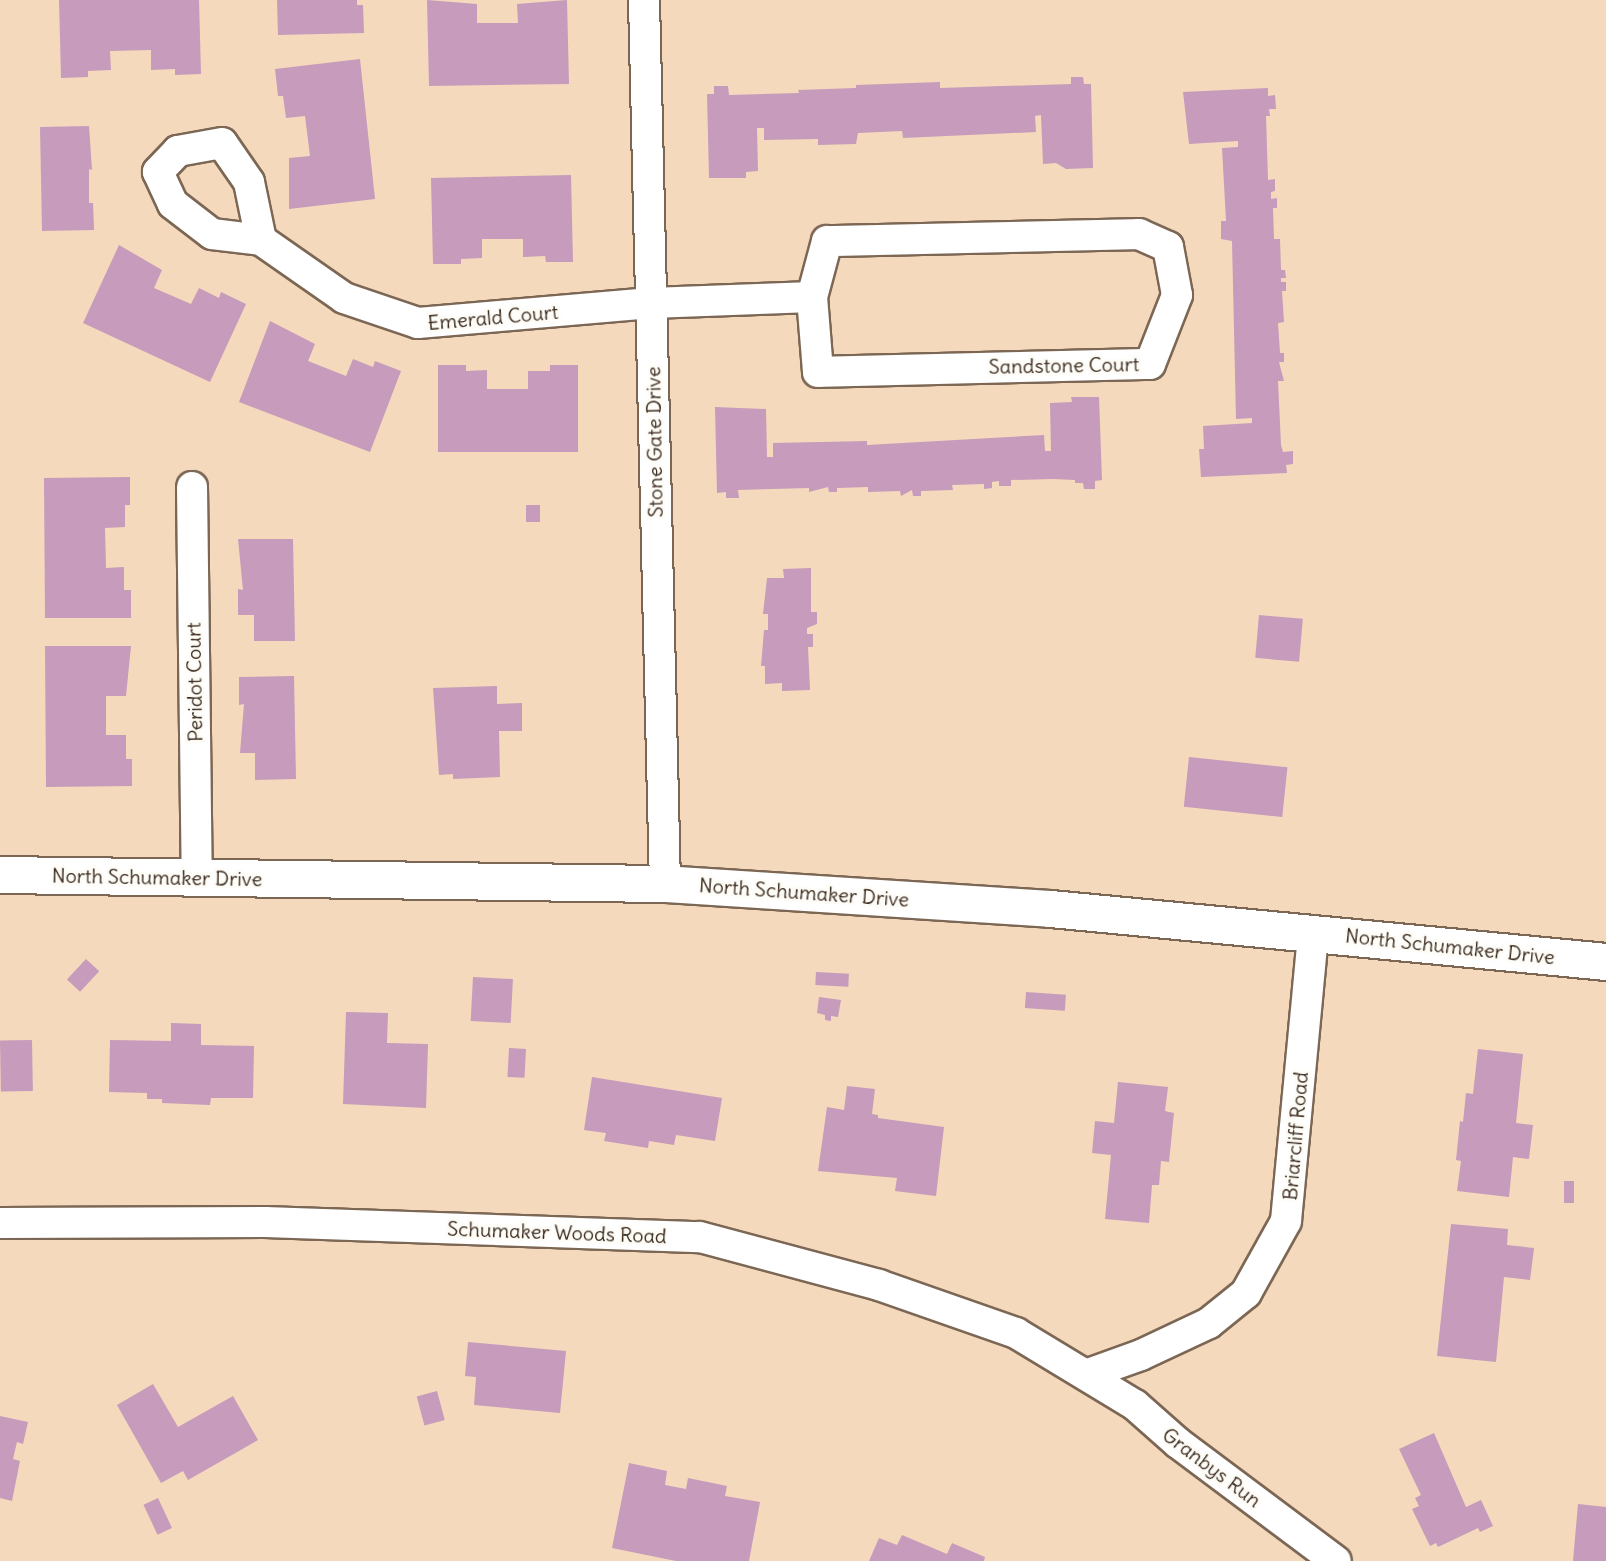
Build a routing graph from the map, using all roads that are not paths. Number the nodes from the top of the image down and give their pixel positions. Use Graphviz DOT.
graph roads {
  1 [pos="644,0"];
  2 [pos="261,240"];
  3 [pos="812,297"];
  4 [pos="651,303"];
  5 [pos="192,487"];
  6 [pos="0,875"];
  7 [pos="197,877"];
  8 [pos="665,884"];
  9 [pos="1313,934"];
  10 [pos="1606,962"];
  11 [pos="0,1223"];
  12 [pos="1088,1374"];
  13 [pos="1336,1561"];
  1 -- 4 [label="street, Stone Gate Drive"];
  2 -- 4 [label="street, Emerald Court"];
  3 -- 3 [label="street, Sandstone Court"];
  3 -- 4 [label="street"];
  4 -- 8 [label="street, Stone Gate Drive"];
  5 -- 7 [label="street, Peridot Court"];
  6 -- 7 [label="street, North Schumaker Drive"];
  7 -- 8 [label="street, North Schumaker Drive"];
  8 -- 9 [label="street, North Schumaker Drive"];
  9 -- 10 [label="street, North Schumaker Drive"];
  9 -- 12 [label="street, Briarcliff Road"];
  11 -- 12 [label="street, Schumaker Woods Road"];
  12 -- 13 [label="street, Granbys Run"];
}
